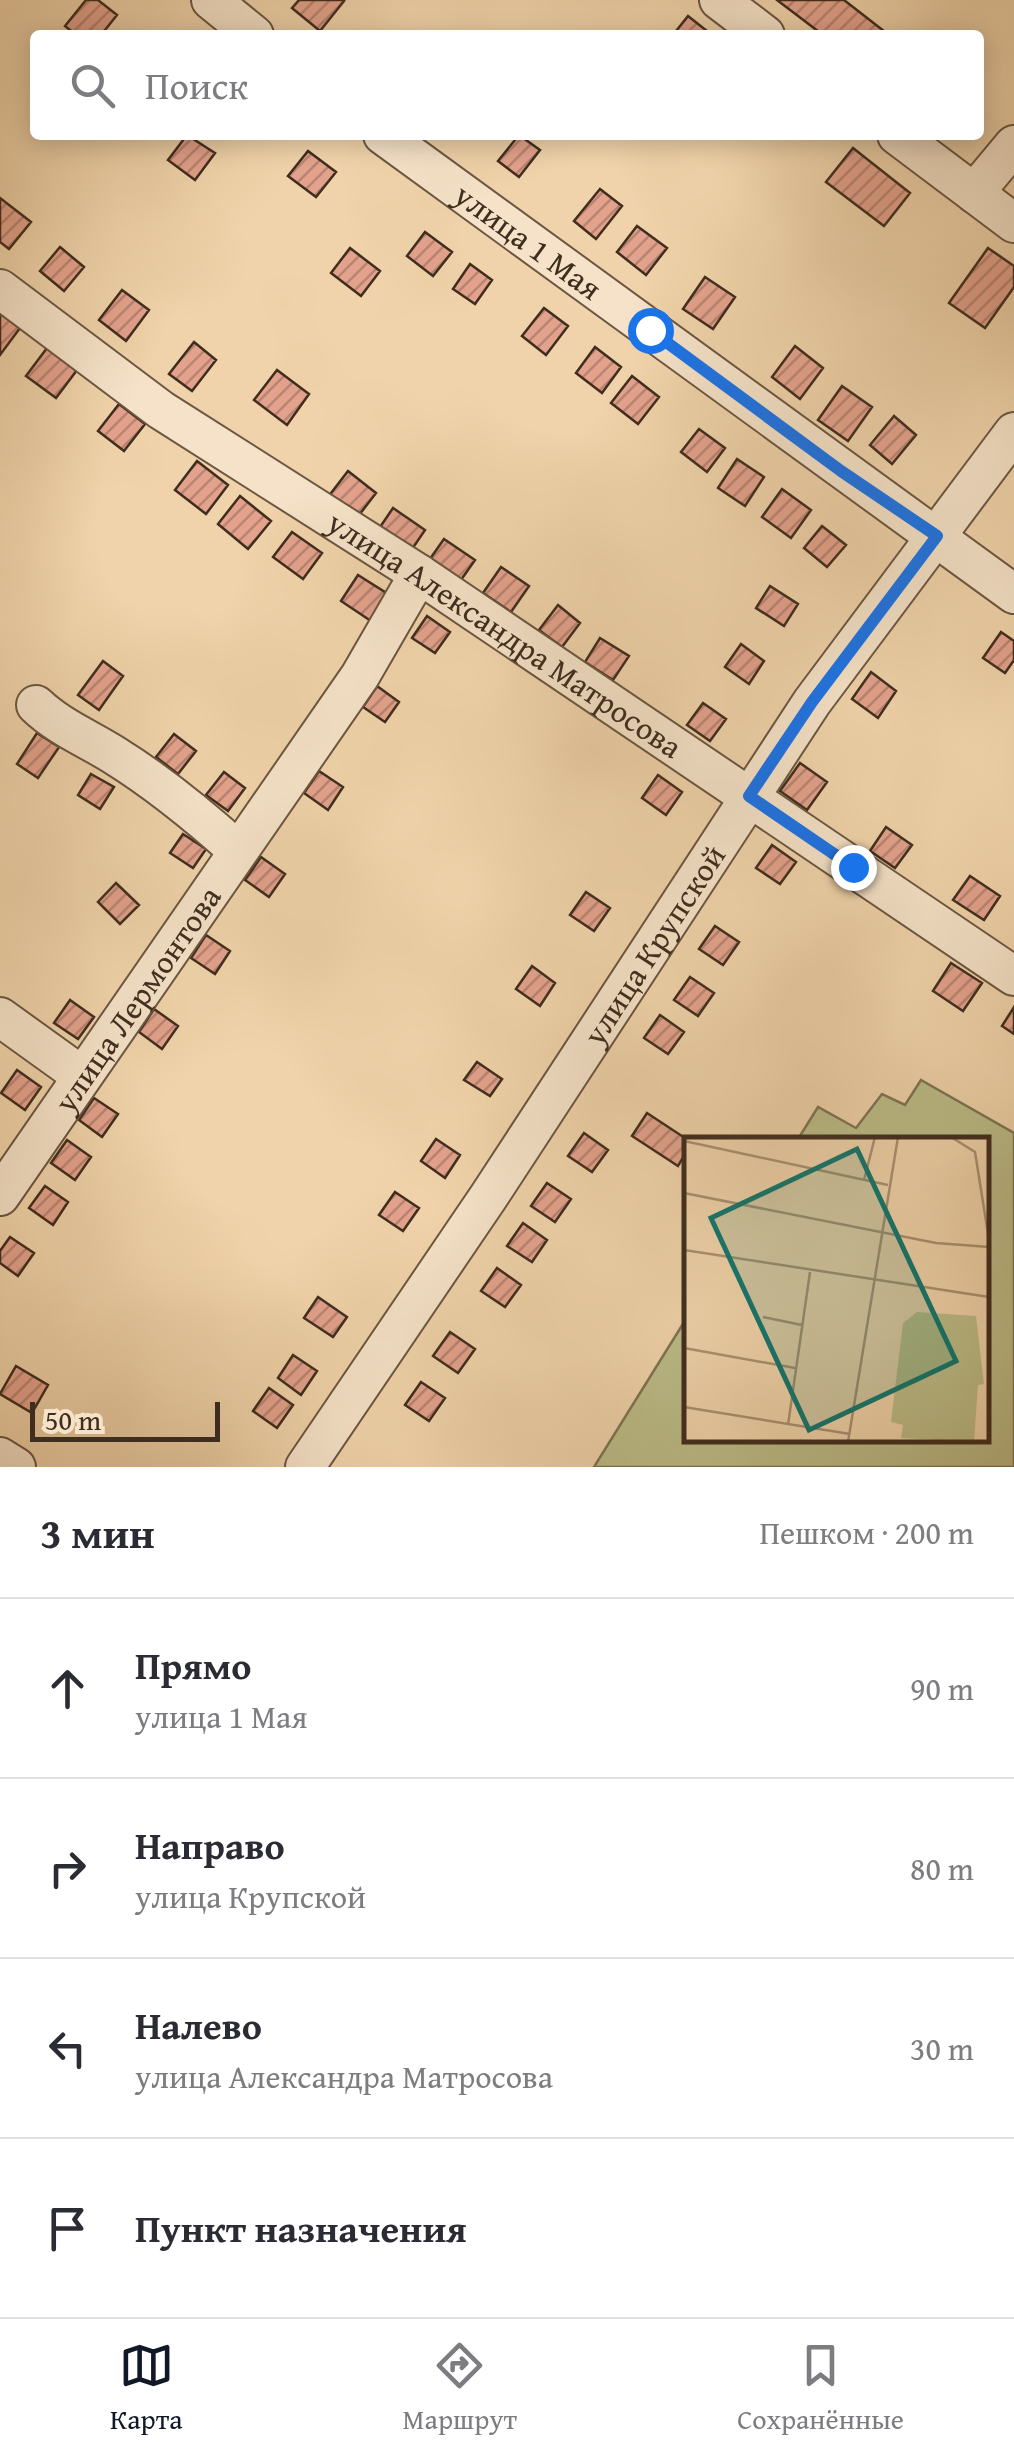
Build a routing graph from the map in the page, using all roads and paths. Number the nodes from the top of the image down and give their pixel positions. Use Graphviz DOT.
graph roads {
  1 [pos="210,0"];
  2 [pos="718,0"];
  3 [pos="248,30"];
  4 [pos="758,30"];
  5 [pos="391,140"];
  6 [pos="904,140"];
  7 [pos="1014,145"];
  8 [pos="974,193"];
  9 [pos="1014,222"];
  10 [pos="0,289"];
  11 [pos="1014,432"];
  12 [pos="937,536"];
  13 [pos="419,574"];
  14 [pos="1014,594"];
  15 [pos="36,705"];
  16 [pos="749,796"];
  17 [pos="237,850"];
  18 [pos="1014,976"];
  19 [pos="0,1017"];
  20 [pos="82,1076"];
  21 [pos="0,1196"];
  22 [pos="0,1457"];
  23 [pos="16,1467"];
  24 [pos="305,1467"];
  1 -- 3 [label="street"];
  2 -- 4 [label="street"];
  5 -- 12 [label="street, улица 1 Мая"];
  6 -- 8 [label="street"];
  7 -- 8 [label="street"];
  8 -- 9 [label="street"];
  10 -- 13 [label="street, улица Александра Матросова"];
  11 -- 12 [label="street, улица Крупской"];
  12 -- 14 [label="street, улица 1 Мая"];
  12 -- 16 [label="street, улица Крупской"];
  13 -- 16 [label="street, улица Александра Матросова"];
  13 -- 17 [label="street, улица Лермонтова"];
  15 -- 17 [label="street, улица Лермонтова"];
  16 -- 18 [label="street, улица Александра Матросова"];
  16 -- 24 [label="street, улица Крупской"];
  17 -- 20 [label="street, улица Лермонтова"];
  19 -- 20 [label="street"];
  20 -- 21 [label="street, улица Лермонтова"];
  22 -- 23 [label="street"];
}
